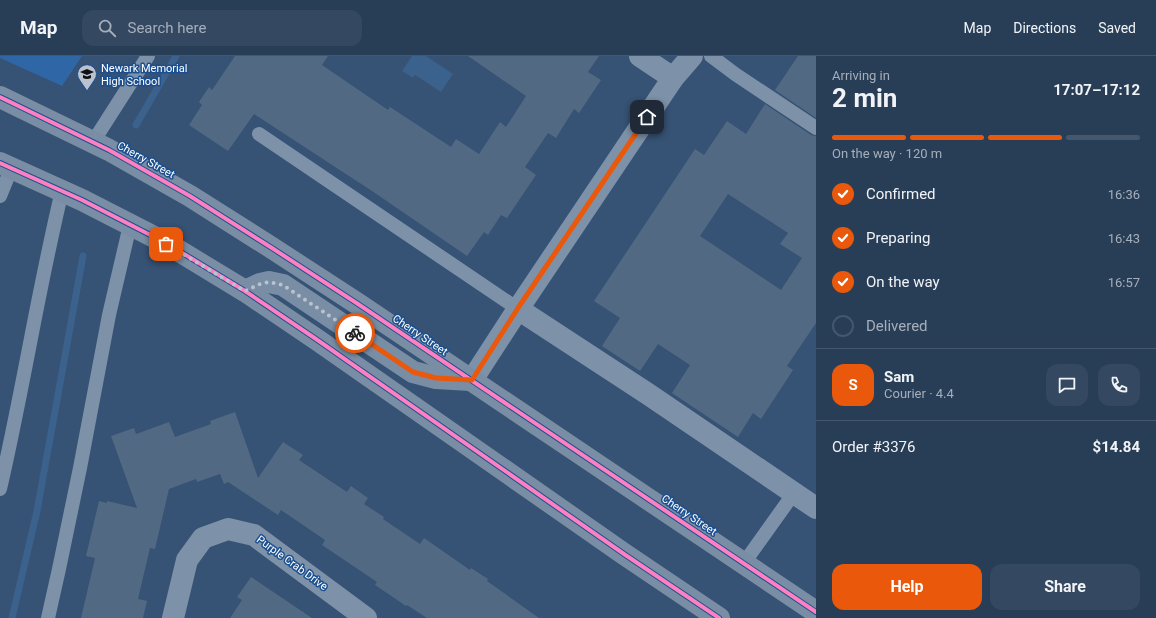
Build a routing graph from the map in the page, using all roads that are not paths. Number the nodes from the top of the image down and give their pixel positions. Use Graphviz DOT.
graph roads {
  1 [pos="148,56"];
  2 [pos="640,56"];
  3 [pos="692,56"];
  4 [pos="711,56"];
  5 [pos="673,78"];
  6 [pos="0,97"];
  7 [pos="816,128"];
  8 [pos="259,134"];
  9 [pos="93,142"];
  10 [pos="6,166"];
  11 [pos="62,191"];
  12 [pos="0,196"];
  13 [pos="130,225"];
  14 [pos="245,291"];
  15 [pos="518,308"];
  16 [pos="472,380"];
  17 [pos="0,489"];
  18 [pos="794,493"];
  19 [pos="816,508"];
  20 [pos="744,563"];
  21 [pos="816,612"];
  22 [pos="48,618"];
  23 [pos="173,618"];
  24 [pos="366,618"];
  25 [pos="718,618"];
  1 -- 9 [label="lane"];
  2 -- 5 [label="street"];
  3 -- 5 [label="street"];
  4 -- 7 [label="lane"];
  5 -- 15 [label="street"];
  6 -- 9 [label="main road, Cherry Street"];
  8 -- 15 [label="lane"];
  9 -- 16 [label="main road, Cherry Street"];
  10 -- 11 [label="main road"];
  10 -- 12 [label="lane"];
  11 -- 13 [label="main road"];
  11 -- 17 [label="lane"];
  13 -- 14 [label="main road"];
  13 -- 22 [label="lane"];
  14 -- 16 [label="main road"];
  14 -- 25 [label="main road"];
  15 -- 16 [label="street"];
  15 -- 18 [label="street"];
  16 -- 20 [label="main road, Cherry Street"];
  18 -- 19 [label="street"];
  18 -- 20 [label="lane"];
  20 -- 21 [label="main road, Cherry Street"];
  23 -- 24 [label="street, Purple Crab Drive"];
}
